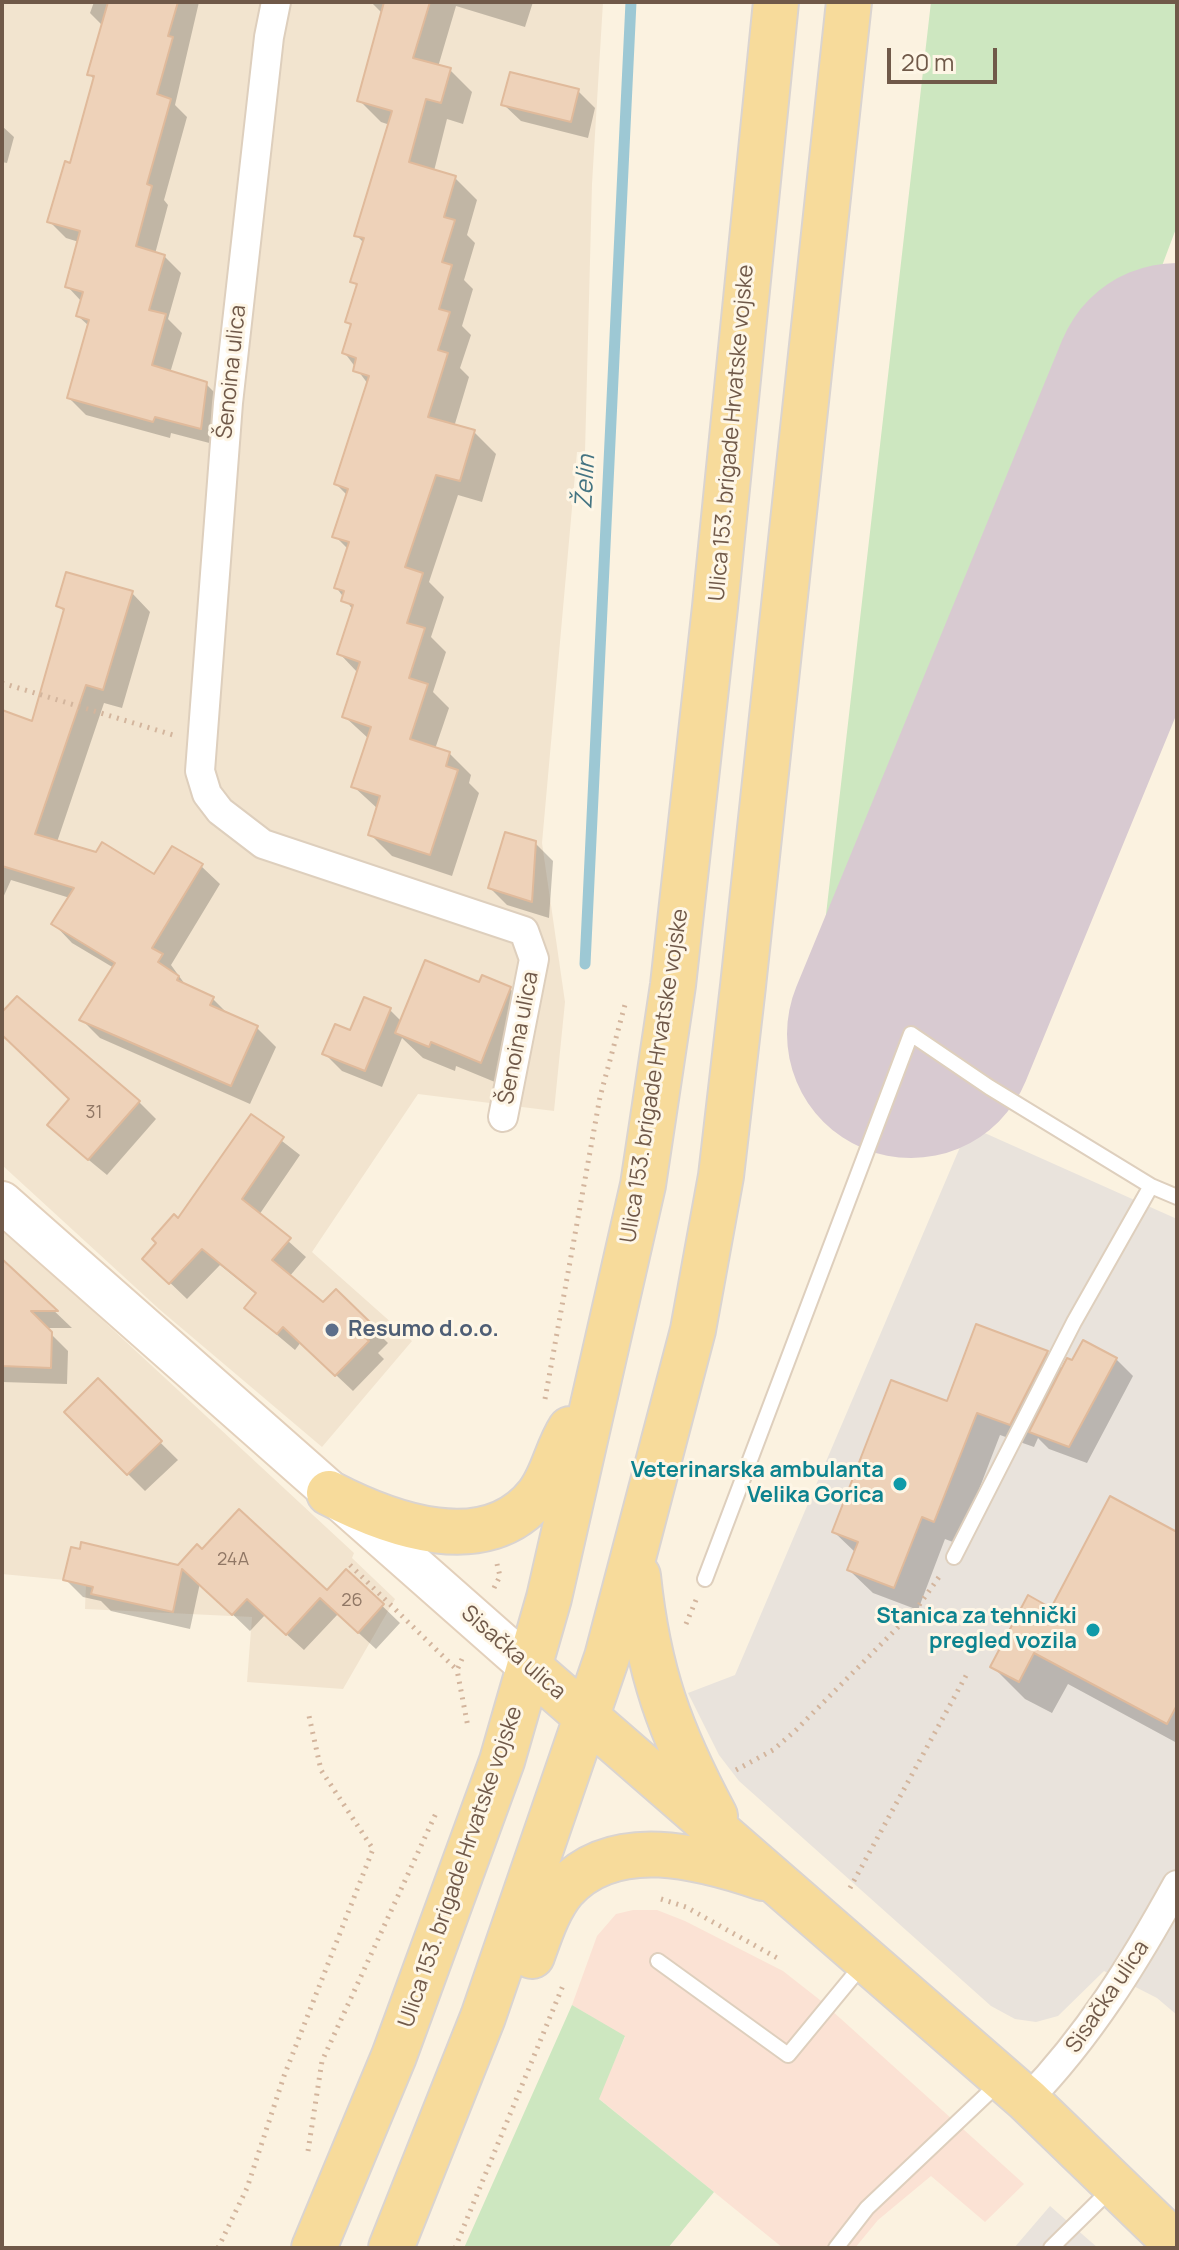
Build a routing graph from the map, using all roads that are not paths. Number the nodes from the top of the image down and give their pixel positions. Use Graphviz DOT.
graph roads {
  1 [pos="276,2"];
  2 [pos="776,2"];
  3 [pos="849,2"];
  4 [pos="503,1117"];
  5 [pos="1151,1186"];
  6 [pos="1177,1197"];
  7 [pos="2,1202"];
  8 [pos="602,1375"];
  9 [pos="329,1493"];
  10 [pos="635,1543"];
  11 [pos="954,1557"];
  12 [pos="705,1579"];
  13 [pos="529,1667"];
  14 [pos="585,1716"];
  15 [pos="727,1840"];
  16 [pos="777,1883"];
  17 [pos="1177,1885"];
  18 [pos="658,1961"];
  19 [pos="866,1961"];
  20 [pos="483,2017"];
  21 [pos="1015,2090"];
  22 [pos="1115,2185"];
  23 [pos="1177,2245"];
  24 [pos="314,2248"];
  25 [pos="391,2248"];
  26 [pos="836,2248"];
  27 [pos="1051,2248"];
  1 -- 4 [label="street, Šenoina ulica"];
  2 -- 8 [label="main road, Ulica 153. brigade Hrvatske vojske"];
  3 -- 10 [label="main road"];
  5 -- 6 [label="lane"];
  5 -- 11 [label="lane"];
  5 -- 12 [label="lane"];
  7 -- 9 [label="main road, Sisačka ulica"];
  8 -- 9 [label="main road"];
  8 -- 13 [label="main road, Ulica 153. brigade Hrvatske vojske"];
  9 -- 13 [label="main road, Sisačka ulica"];
  10 -- 14 [label="main road"];
  10 -- 15 [label="main road"];
  13 -- 14 [label="main road, Sisačka ulica"];
  13 -- 24 [label="main road, Ulica 153. brigade Hrvatske vojske"];
  14 -- 15 [label="main road, Sisačka ulica"];
  14 -- 20 [label="main road"];
  15 -- 16 [label="main road, Sisačka ulica"];
  16 -- 19 [label="main road, Sisačka ulica"];
  16 -- 20 [label="main road"];
  17 -- 21 [label="street, Sisačka ulica"];
  18 -- 19 [label="lane"];
  19 -- 21 [label="main road, Sisačka ulica"];
  20 -- 25 [label="main road"];
  21 -- 22 [label="main road, Sisačka ulica"];
  21 -- 26 [label="lane"];
  22 -- 23 [label="main road, Sisačka ulica"];
  22 -- 27 [label="lane"];
}
